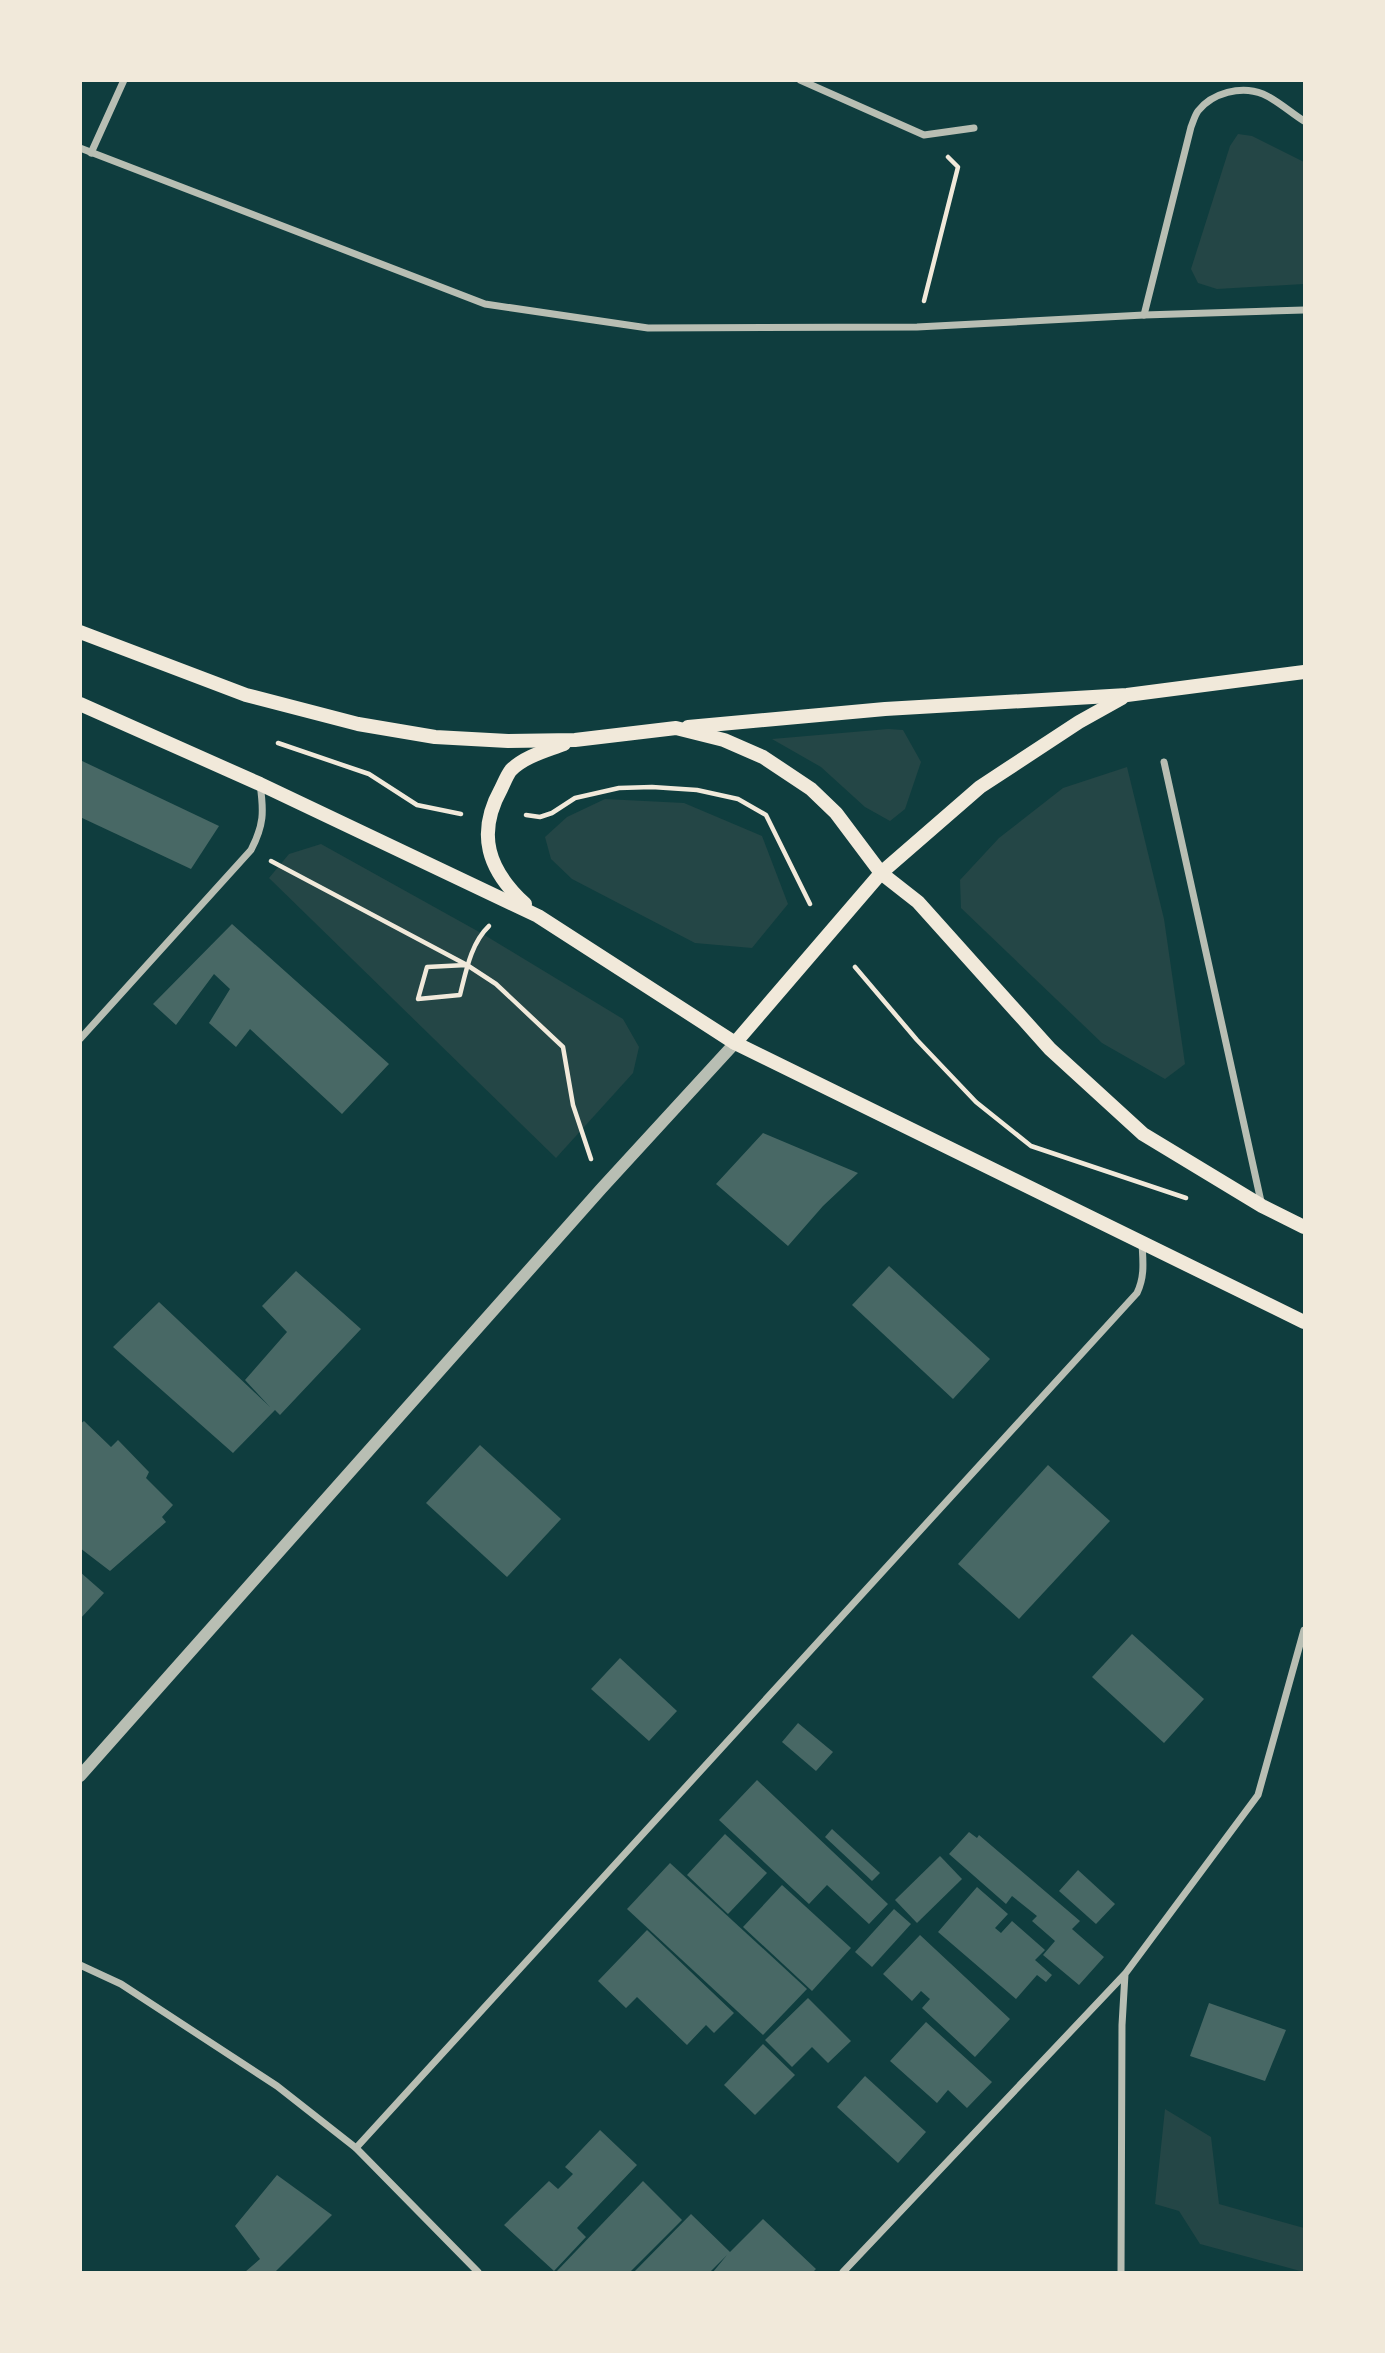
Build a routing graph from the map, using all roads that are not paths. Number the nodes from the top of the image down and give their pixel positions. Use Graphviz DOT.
graph roads {
  1 [pos="124,80"];
  2 [pos="800,80"];
  3 [pos="1304,121"];
  4 [pos="974,128"];
  5 [pos="80,148"];
  6 [pos="91,153"];
  7 [pos="1304,310"];
  8 [pos="1143,315"];
  9 [pos="80,632"];
  10 [pos="1304,672"];
  11 [pos="1126,695"];
  12 [pos="80,704"];
  13 [pos="677,728"];
  14 [pos="575,740"];
  15 [pos="1164,762"];
  16 [pos="260,783"];
  17 [pos="881,873"];
  18 [pos="538,916"];
  19 [pos="80,1040"];
  20 [pos="734,1043"];
  21 [pos="1262,1206"];
  22 [pos="1304,1227"];
  23 [pos="1142,1242"];
  24 [pos="1304,1322"];
  25 [pos="1304,1630"];
  26 [pos="80,1776"];
  27 [pos="80,1965"];
  28 [pos="1125,1974"];
  29 [pos="356,2148"];
  30 [pos="478,2273"];
  31 [pos="843,2273"];
  32 [pos="1121,2273"];
  1 -- 6 [label="street"];
  2 -- 4 [label="street"];
  3 -- 8 [label="street"];
  5 -- 6 [label="street"];
  6 -- 8 [label="street"];
  7 -- 8 [label="street"];
  9 -- 14 [label="main road"];
  10 -- 11 [label="main road"];
  11 -- 13 [label="main road"];
  11 -- 17 [label="main road"];
  12 -- 16 [label="main road"];
  13 -- 14 [label="main road"];
  13 -- 17 [label="main road"];
  14 -- 18 [label="main road"];
  15 -- 21 [label="street"];
  16 -- 18 [label="main road"];
  16 -- 19 [label="street"];
  17 -- 20 [label="main road"];
  17 -- 21 [label="main road"];
  18 -- 20 [label="main road"];
  20 -- 23 [label="main road"];
  20 -- 26 [label="street"];
  21 -- 22 [label="main road"];
  23 -- 24 [label="main road"];
  23 -- 29 [label="street"];
  25 -- 28 [label="street"];
  27 -- 29 [label="street"];
  28 -- 31 [label="street"];
  28 -- 32 [label="street"];
  29 -- 30 [label="street"];
}
